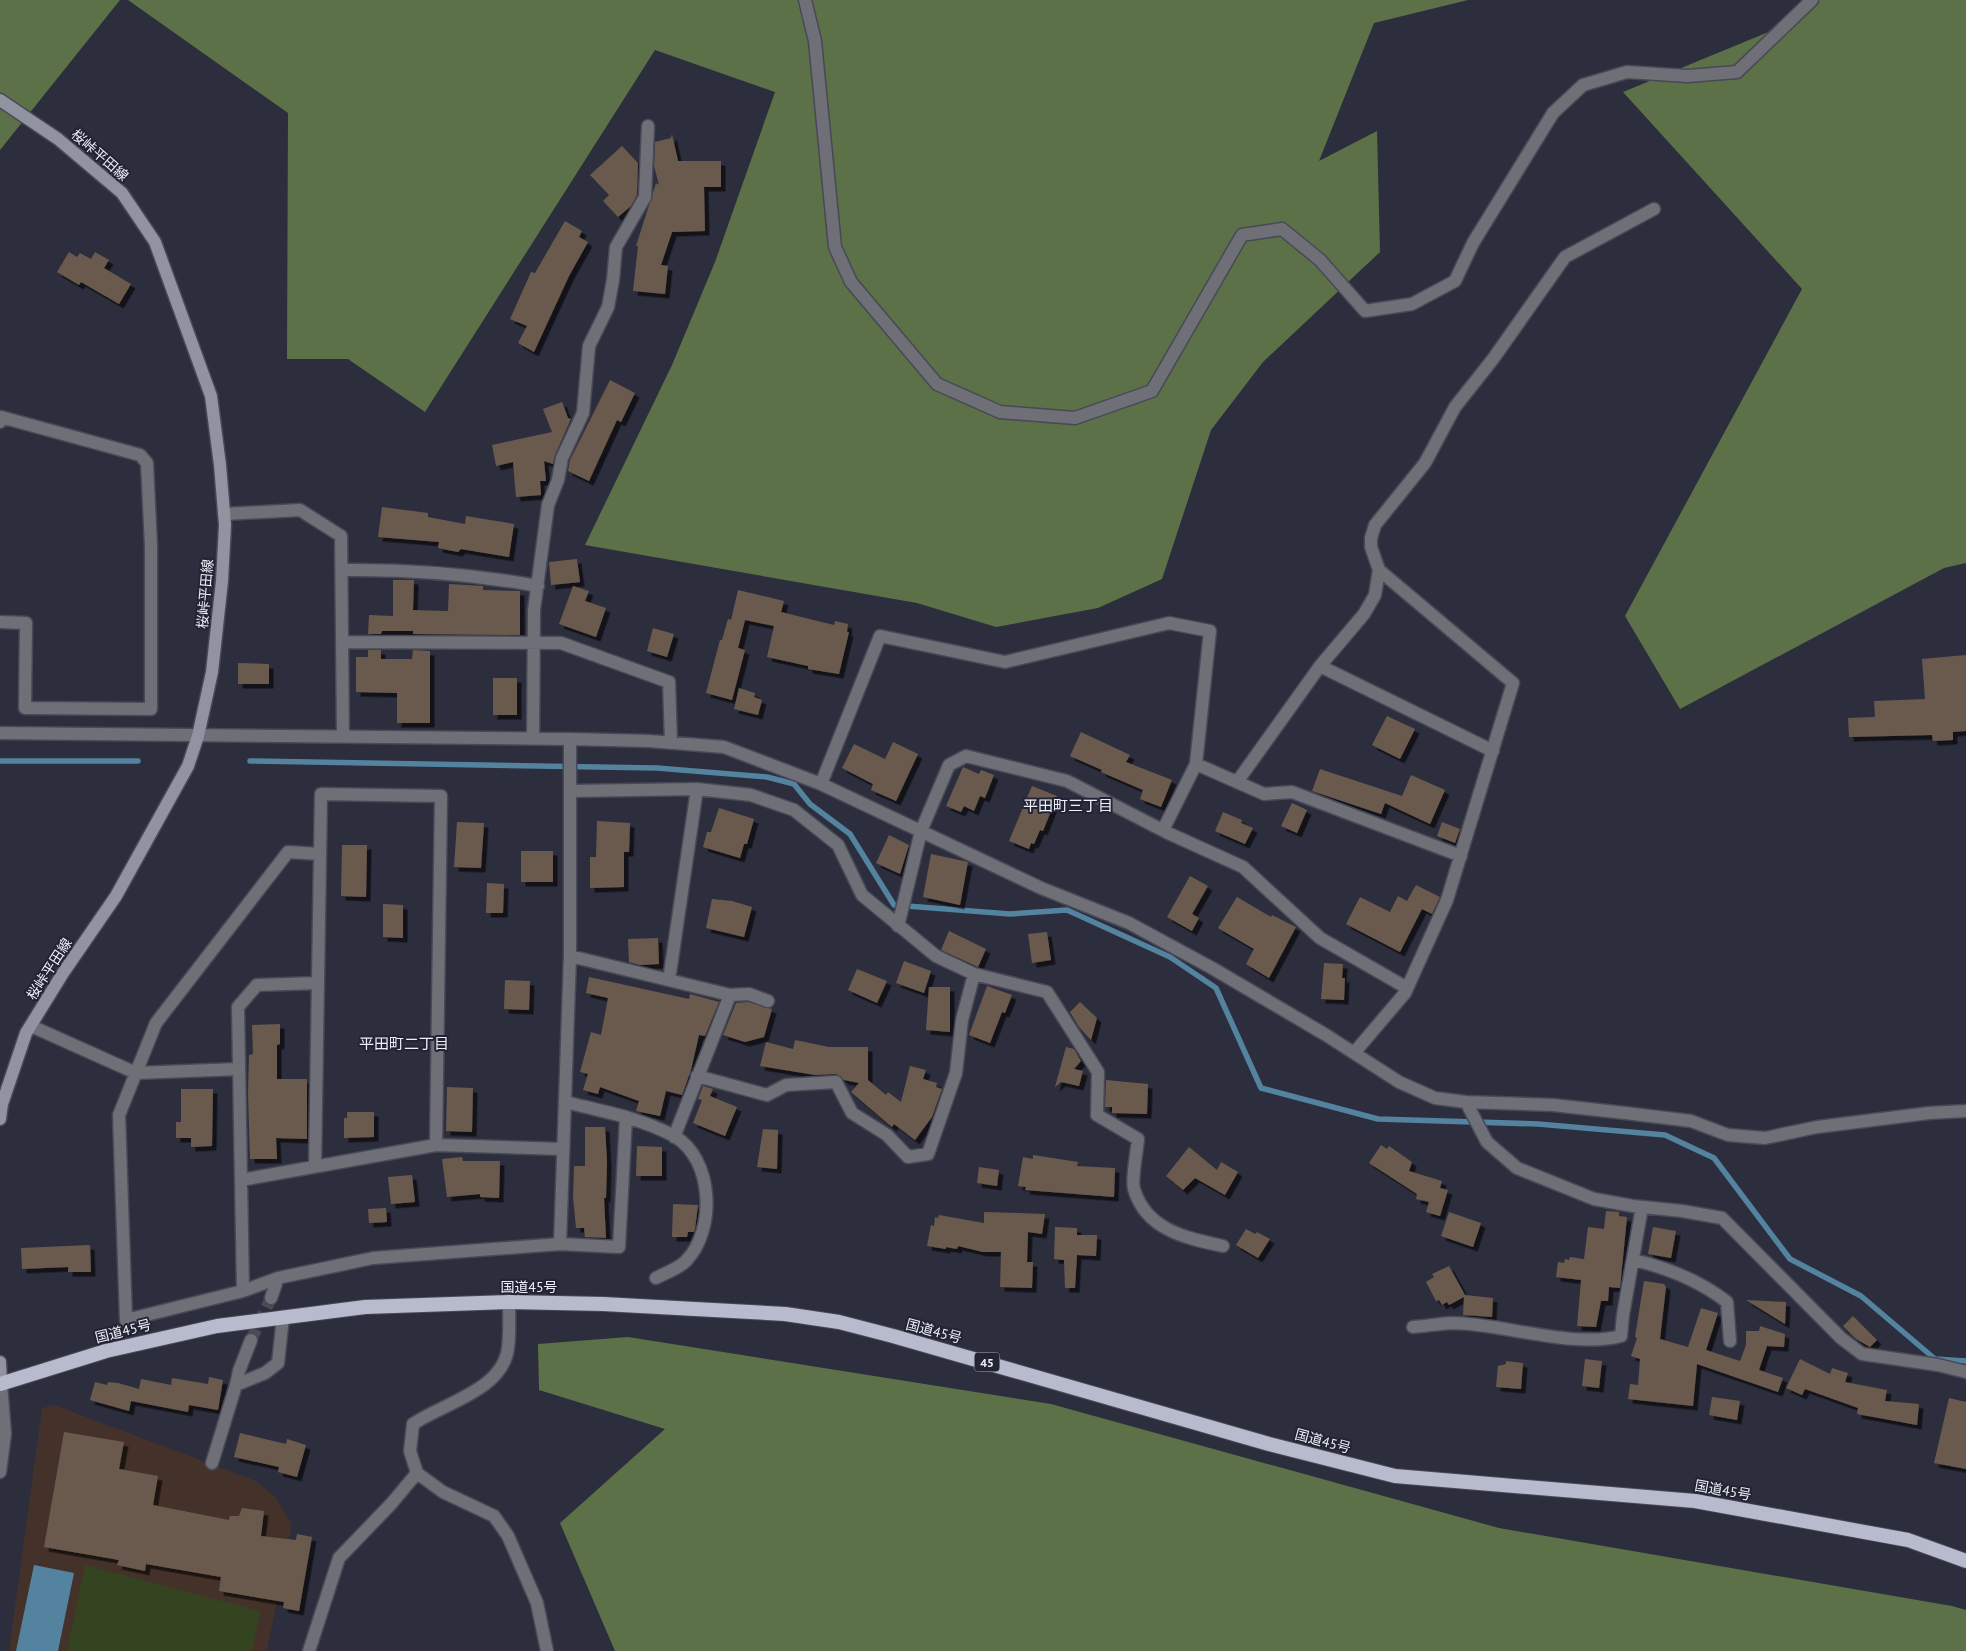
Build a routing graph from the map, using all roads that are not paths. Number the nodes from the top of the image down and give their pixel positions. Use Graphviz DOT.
graph roads {
  1 [pos="805,0"];
  2 [pos="1812,0"];
  3 [pos="0,100"];
  4 [pos="648,126"];
  5 [pos="1654,209"];
  6 [pos="0,422"];
  7 [pos="224,514"];
  8 [pos="342,570"];
  9 [pos="1379,570"];
  10 [pos="538,586"];
  11 [pos="0,622"];
  12 [pos="342,642"];
  13 [pos="534,642"];
  14 [pos="1320,666"];
  15 [pos="0,733"];
  16 [pos="198,736"];
  17 [pos="343,736"];
  18 [pos="533,739"];
  19 [pos="570,739"];
  20 [pos="671,743"];
  21 [pos="1492,751"];
  22 [pos="1196,764"];
  23 [pos="1237,782"];
  24 [pos="821,784"];
  25 [pos="697,789"];
  26 [pos="571,791"];
  27 [pos="1163,830"];
  28 [pos="921,831"];
  29 [pos="320,854"];
  30 [pos="1461,856"];
  31 [pos="900,921"];
  32 [pos="570,956"];
  33 [pos="974,974"];
  34 [pos="669,980"];
  35 [pos="318,983"];
  36 [pos="1407,988"];
  37 [pos="730,995"];
  38 [pos="768,1001"];
  39 [pos="31,1026"];
  40 [pos="1354,1053"];
  41 [pos="239,1069"];
  42 [pos="136,1072"];
  43 [pos="697,1076"];
  44 [pos="565,1102"];
  45 [pos="1468,1106"];
  46 [pos="1966,1112"];
  47 [pos="626,1118"];
  48 [pos="0,1119"];
  49 [pos="674,1137"];
  50 [pos="436,1145"];
  51 [pos="562,1149"];
  52 [pos="315,1166"];
  53 [pos="241,1180"];
  54 [pos="1642,1207"];
  55 [pos="560,1244"];
  56 [pos="1223,1246"];
  57 [pos="1634,1260"];
  58 [pos="278,1278"];
  59 [pos="656,1278"];
  60 [pos="243,1291"];
  61 [pos="271,1298"];
  62 [pos="509,1302"];
  63 [pos="283,1317"];
  64 [pos="1413,1327"];
  65 [pos="251,1340"];
  66 [pos="1730,1341"];
  67 [pos="0,1362"];
  68 [pos="1966,1372"];
  69 [pos="1,1383"];
  70 [pos="236,1385"];
  71 [pos="212,1463"];
  72 [pos="0,1472"];
  73 [pos="417,1472"];
  74 [pos="1966,1561"];
  75 [pos="309,1651"];
  76 [pos="548,1651"];
  1 -- 2 [label="street"];
  3 -- 7 [label="main road, 桜峠平田線"];
  4 -- 10 [label="street"];
  5 -- 9 [label="street"];
  6 -- 11 [label="street"];
  7 -- 8 [label="street"];
  7 -- 16 [label="main road, 桜峠平田線"];
  8 -- 10 [label="street"];
  8 -- 12 [label="street"];
  9 -- 14 [label="street"];
  9 -- 21 [label="street"];
  10 -- 13 [label="street"];
  12 -- 13 [label="street"];
  12 -- 17 [label="street"];
  13 -- 18 [label="street"];
  13 -- 20 [label="street"];
  14 -- 21 [label="street"];
  14 -- 23 [label="street"];
  15 -- 16 [label="street"];
  16 -- 17 [label="street"];
  16 -- 39 [label="main road, 桜峠平田線"];
  17 -- 18 [label="street"];
  18 -- 19 [label="street"];
  19 -- 20 [label="street"];
  19 -- 26 [label="street"];
  20 -- 24 [label="street"];
  21 -- 30 [label="street"];
  22 -- 23 [label="street"];
  22 -- 24 [label="street"];
  22 -- 27 [label="street"];
  23 -- 30 [label="street"];
  24 -- 28 [label="street"];
  25 -- 26 [label="street"];
  25 -- 31 [label="street"];
  25 -- 34 [label="street"];
  26 -- 32 [label="street"];
  27 -- 28 [label="street"];
  27 -- 36 [label="street"];
  28 -- 31 [label="street"];
  28 -- 40 [label="street"];
  29 -- 35 [label="street"];
  29 -- 42 [label="street"];
  29 -- 50 [label="street"];
  30 -- 36 [label="street"];
  31 -- 33 [label="street"];
  32 -- 34 [label="street"];
  32 -- 44 [label="street"];
  33 -- 43 [label="street"];
  33 -- 56 [label="street"];
  34 -- 37 [label="street"];
  35 -- 41 [label="street"];
  35 -- 52 [label="street"];
  36 -- 40 [label="street"];
  37 -- 38 [label="street"];
  37 -- 43 [label="street"];
  39 -- 42 [label="street"];
  39 -- 48 [label="main road, 桜峠平田線"];
  40 -- 45 [label="street"];
  41 -- 42 [label="street"];
  41 -- 53 [label="street"];
  42 -- 60 [label="street"];
  43 -- 49 [label="street"];
  44 -- 47 [label="street"];
  44 -- 51 [label="street"];
  45 -- 46 [label="street"];
  45 -- 54 [label="street"];
  47 -- 49 [label="street"];
  47 -- 55 [label="street"];
  49 -- 59 [label="street"];
  50 -- 51 [label="street"];
  50 -- 52 [label="street"];
  51 -- 55 [label="street"];
  52 -- 53 [label="street"];
  53 -- 60 [label="street"];
  54 -- 57 [label="street"];
  54 -- 68 [label="street"];
  55 -- 58 [label="street"];
  57 -- 64 [label="street"];
  57 -- 66 [label="street"];
  58 -- 60 [label="street"];
  58 -- 61 [label="street"];
  62 -- 63 [label="highway, 国道45号 / 45"];
  62 -- 73 [label="street"];
  62 -- 74 [label="highway, 国道45号 / 45"];
  63 -- 69 [label="highway, 国道45号 / 45"];
  63 -- 70 [label="street"];
  65 -- 70 [label="street"];
  67 -- 69 [label="main road"];
  69 -- 72 [label="street"];
  70 -- 71 [label="street"];
  73 -- 75 [label="street"];
  73 -- 76 [label="street"];
}
